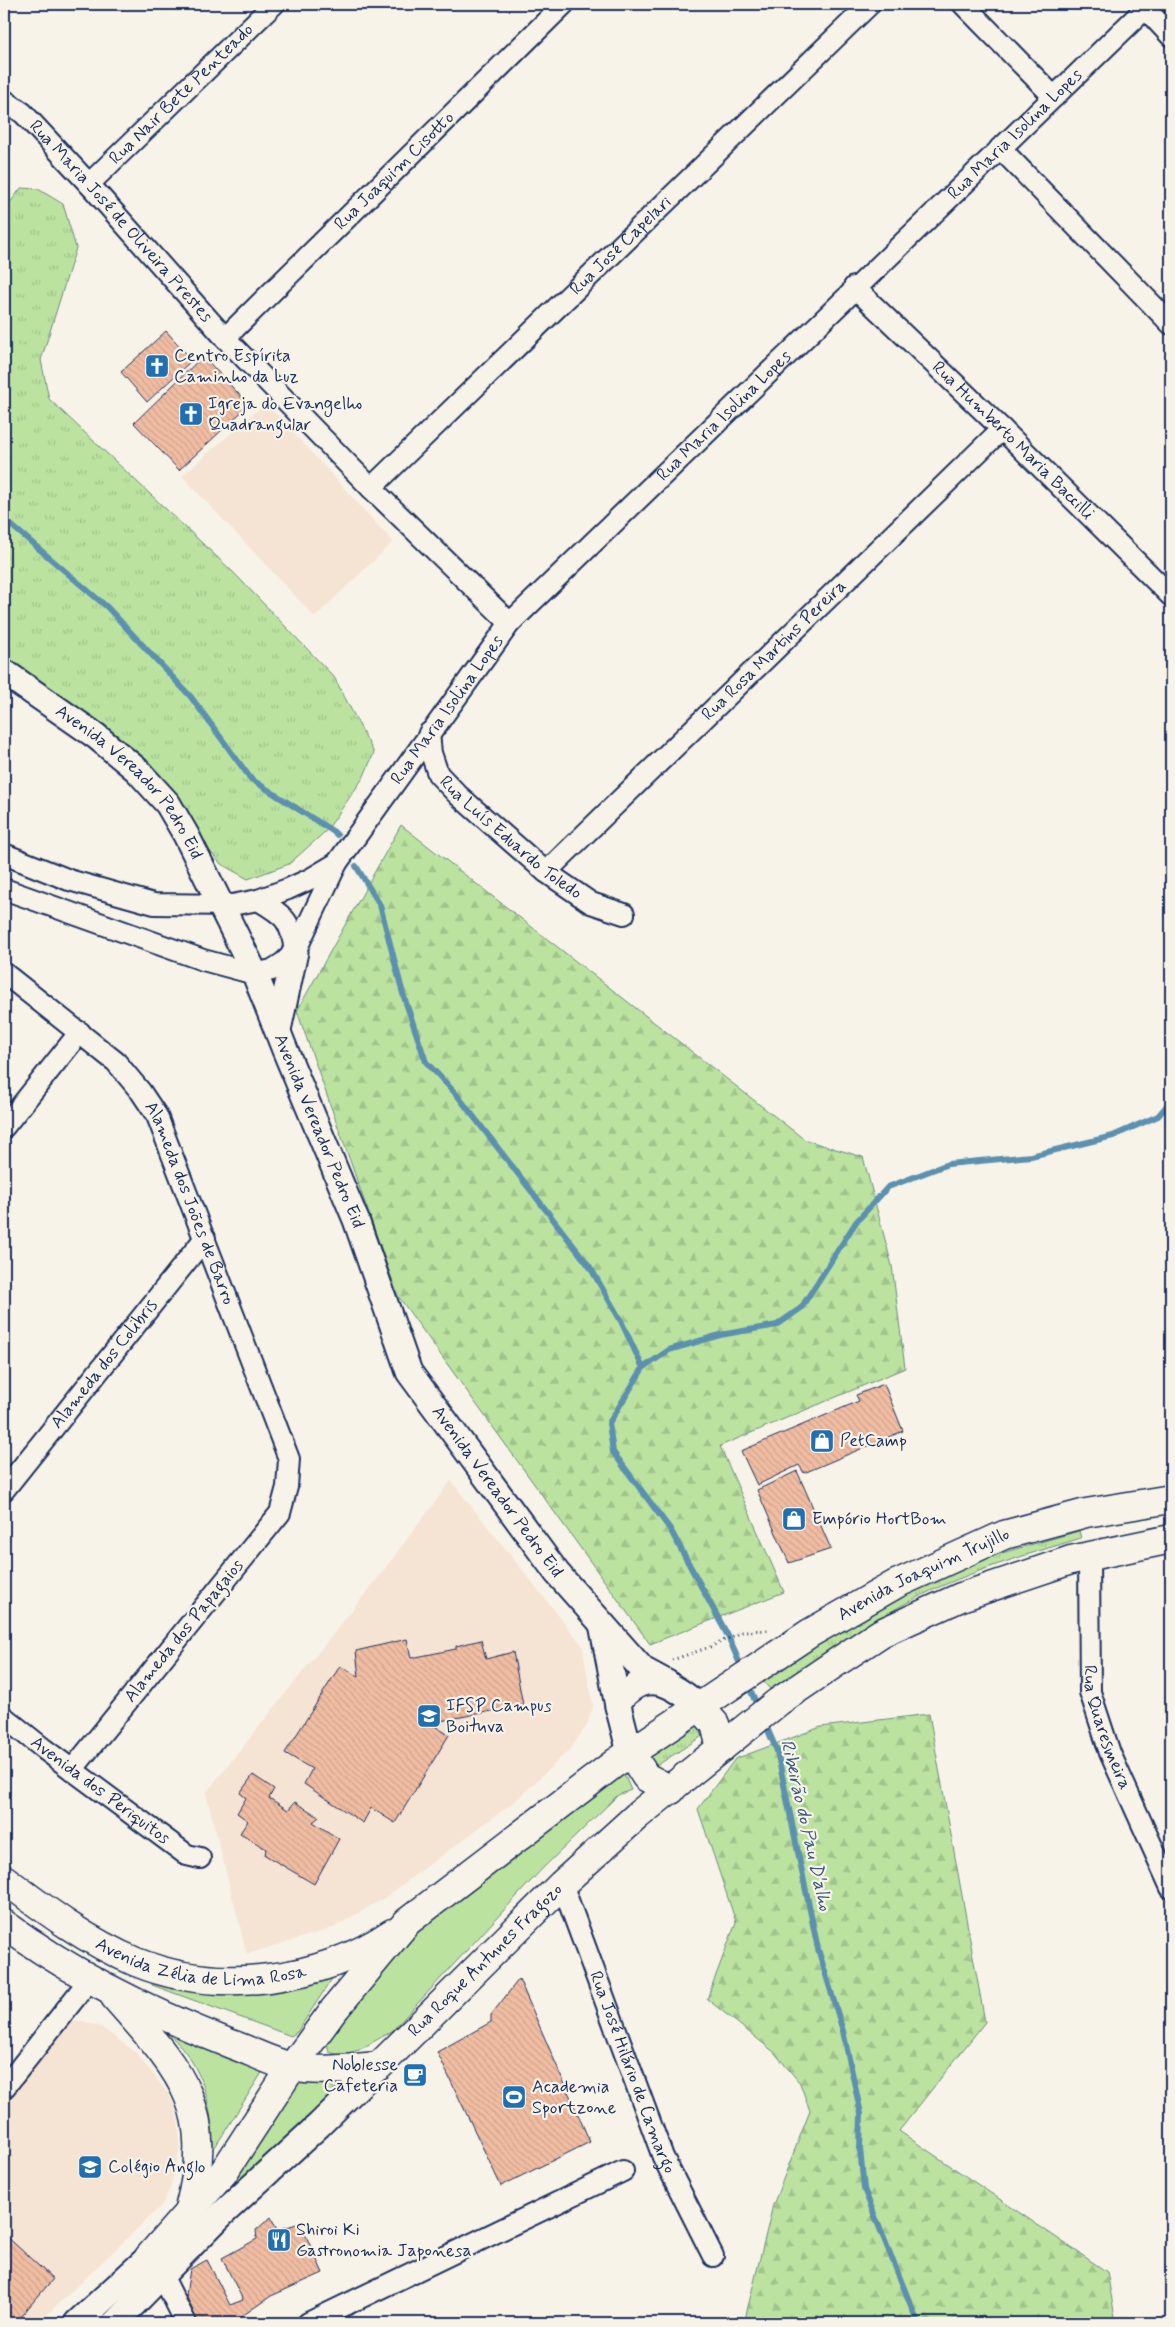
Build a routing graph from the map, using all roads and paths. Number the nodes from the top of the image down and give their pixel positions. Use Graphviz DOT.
graph roads {
  1 [pos="274,4"];
  2 [pos="564,4"];
  3 [pos="870,4"];
  4 [pos="963,4"];
  5 [pos="1147,6"];
  6 [pos="1171,36"];
  7 [pos="1054,97"];
  8 [pos="4,100"];
  9 [pos="1000,148"];
  10 [pos="89,184"];
  11 [pos="854,287"];
  12 [pos="1171,324"];
  13 [pos="225,338"];
  14 [pos="1002,428"];
  15 [pos="371,488"];
  16 [pos="1171,596"];
  17 [pos="510,623"];
  18 [pos="4,672"];
  19 [pos="429,733"];
  20 [pos="4,854"];
  21 [pos="337,863"];
  22 [pos="546,872"];
  23 [pos="94,887"];
  24 [pos="4,889"];
  25 [pos="258,900"];
  26 [pos="222,906"];
  27 [pos="624,914"];
  28 [pos="83,918"];
  29 [pos="295,952"];
  30 [pos="4,973"];
  31 [pos="255,974"];
  32 [pos="278,1030"];
  33 [pos="80,1032"];
  34 [pos="4,1127"];
  35 [pos="205,1238"];
  36 [pos="287,1488"];
  37 [pos="4,1490"];
  38 [pos="1171,1499"];
  39 [pos="1171,1539"];
  40 [pos="1089,1556"];
  41 [pos="602,1624"];
  42 [pos="741,1633"];
  43 [pos="716,1644"];
  44 [pos="667,1683"];
  45 [pos="707,1701"];
  46 [pos="618,1706"];
  47 [pos="4,1717"];
  48 [pos="728,1742"];
  49 [pos="630,1752"];
  50 [pos="72,1770"];
  51 [pos="670,1790"];
  52 [pos="200,1858"];
  53 [pos="4,1879"];
  54 [pos="562,1884"];
  55 [pos="1171,1888"];
  56 [pos="407,1922"];
  57 [pos="4,1924"];
  58 [pos="99,1983"];
  59 [pos="379,2066"];
  60 [pos="292,2067"];
  61 [pos="4,2088"];
  62 [pos="623,2172"];
  63 [pos="188,2213"];
  64 [pos="713,2256"];
  65 [pos="156,2266"];
  66 [pos="78,2323"];
  67 [pos="115,2323"];
  68 [pos="186,2323"];
  69 [pos="308,2323"];
  1 -- 10 [label="street, Rua Nair Bete Penteado"];
  2 -- 13 [label="street, Rua Joaquim Cisotto"];
  3 -- 15 [label="street, Rua José Capelari"];
  4 -- 7 [label="street"];
  5 -- 6 [label="street"];
  5 -- 7 [label="street, Rua Maria Isolina Lopes"];
  7 -- 9 [label="street, Rua Maria Isolina Lopes"];
  8 -- 10 [label="street, Rua Maria José de Oliveira Prestes"];
  9 -- 11 [label="street, Rua Maria Isolina Lopes"];
  9 -- 12 [label="street"];
  10 -- 13 [label="street, Rua Maria José de Oliveira Prestes"];
  11 -- 14 [label="street, Rua Humberto Maria Baccilli"];
  11 -- 17 [label="street, Rua Maria Isolina Lopes"];
  13 -- 15 [label="street, Rua Maria José de Oliveira Prestes"];
  14 -- 16 [label="street, Rua Humberto Maria Baccilli"];
  14 -- 22 [label="street, Rua Rosa Martins Pereira"];
  15 -- 17 [label="street, Rua Maria José de Oliveira Prestes"];
  17 -- 19 [label="street, Rua Maria Isolina Lopes"];
  18 -- 26 [label="street, Avenida Vereador Pedro Eid"];
  19 -- 21 [label="street, Rua Maria Isolina Lopes"];
  19 -- 22 [label="street, Rua Luís Eduardo Toledo"];
  20 -- 23 [label="street, Rua Maria Isolina Lopes"];
  21 -- 25 [label="street, Rua Maria Isolina Lopes"];
  21 -- 29 [label="street, Rua Maria Isolina Lopes"];
  22 -- 27 [label="street, Rua Luís Eduardo Toledo"];
  23 -- 26 [label="street, Rua Maria Isolina Lopes"];
  23 -- 28 [label="street"];
  24 -- 28 [label="street"];
  25 -- 26 [label="street, Rua Maria Isolina Lopes"];
  25 -- 29 [label="street"];
  26 -- 31 [label="street, Avenida Vereador Pedro Eid"];
  28 -- 31 [label="street"];
  29 -- 31 [label="street"];
  29 -- 32 [label="street"];
  30 -- 33 [label="street, Alameda dos Joões de Barro"];
  31 -- 32 [label="street, Avenida Vereador Pedro Eid"];
  32 -- 41 [label="street, Avenida Vereador Pedro Eid"];
  33 -- 34 [label="street"];
  33 -- 35 [label="street, Alameda dos Joões de Barro"];
  35 -- 36 [label="street, Alameda dos Joões de Barro"];
  35 -- 37 [label="street, Alameda dos Colibris"];
  36 -- 50 [label="street, Alameda dos Papagaios"];
  38 -- 45 [label="main road, Avenida Joaquim Trujillo"];
  39 -- 40 [label="main road, Avenida Joaquim Trujillo"];
  40 -- 48 [label="main road, Avenida Joaquim Trujillo"];
  40 -- 55 [label="street, Rua Quaresmeira"];
  41 -- 44 [label="street, Avenida Vereador Pedro Eid"];
  41 -- 46 [label="street"];
  42 -- 43 [label="path"];
  44 -- 45 [label="street, Avenida Vereador Pedro Eid"];
  44 -- 46 [label="street"];
  45 -- 48 [label="main road"];
  45 -- 49 [label="main road, Avenida Joaquim Trujillo"];
  46 -- 49 [label="street"];
  47 -- 50 [label="street, Avenida dos Periquitos"];
  48 -- 51 [label="main road, Rua Roque Antunes Fragozo"];
  49 -- 51 [label="main road"];
  49 -- 56 [label="main road, Rua Roque Antunes Fragozo"];
  50 -- 52 [label="street, Avenida dos Periquitos"];
  51 -- 54 [label="main road, Rua Roque Antunes Fragozo"];
  53 -- 56 [label="main road, Avenida Zélia de Lima Rosa"];
  54 -- 59 [label="main road, Rua Roque Antunes Fragozo"];
  54 -- 64 [label="street, Rua José Hilário de Camargo"];
  56 -- 60 [label="main road, Rua Roque Antunes Fragozo"];
  57 -- 58 [label="main road"];
  58 -- 60 [label="main road"];
  58 -- 61 [label="street"];
  58 -- 63 [label="main road"];
  59 -- 60 [label="main road"];
  59 -- 65 [label="street, Rua Roque Antunes Fragozo"];
  60 -- 63 [label="main road, Rua Roque Antunes Fragozo"];
  62 -- 69 [label="street"];
  63 -- 65 [label="main road, Rua Roque Antunes Fragozo"];
  65 -- 66 [label="street, Rua Roque Antunes Fragozo"];
  65 -- 67 [label="street, Rua Roque Antunes Fragozo"];
  65 -- 68 [label="street"];
}
